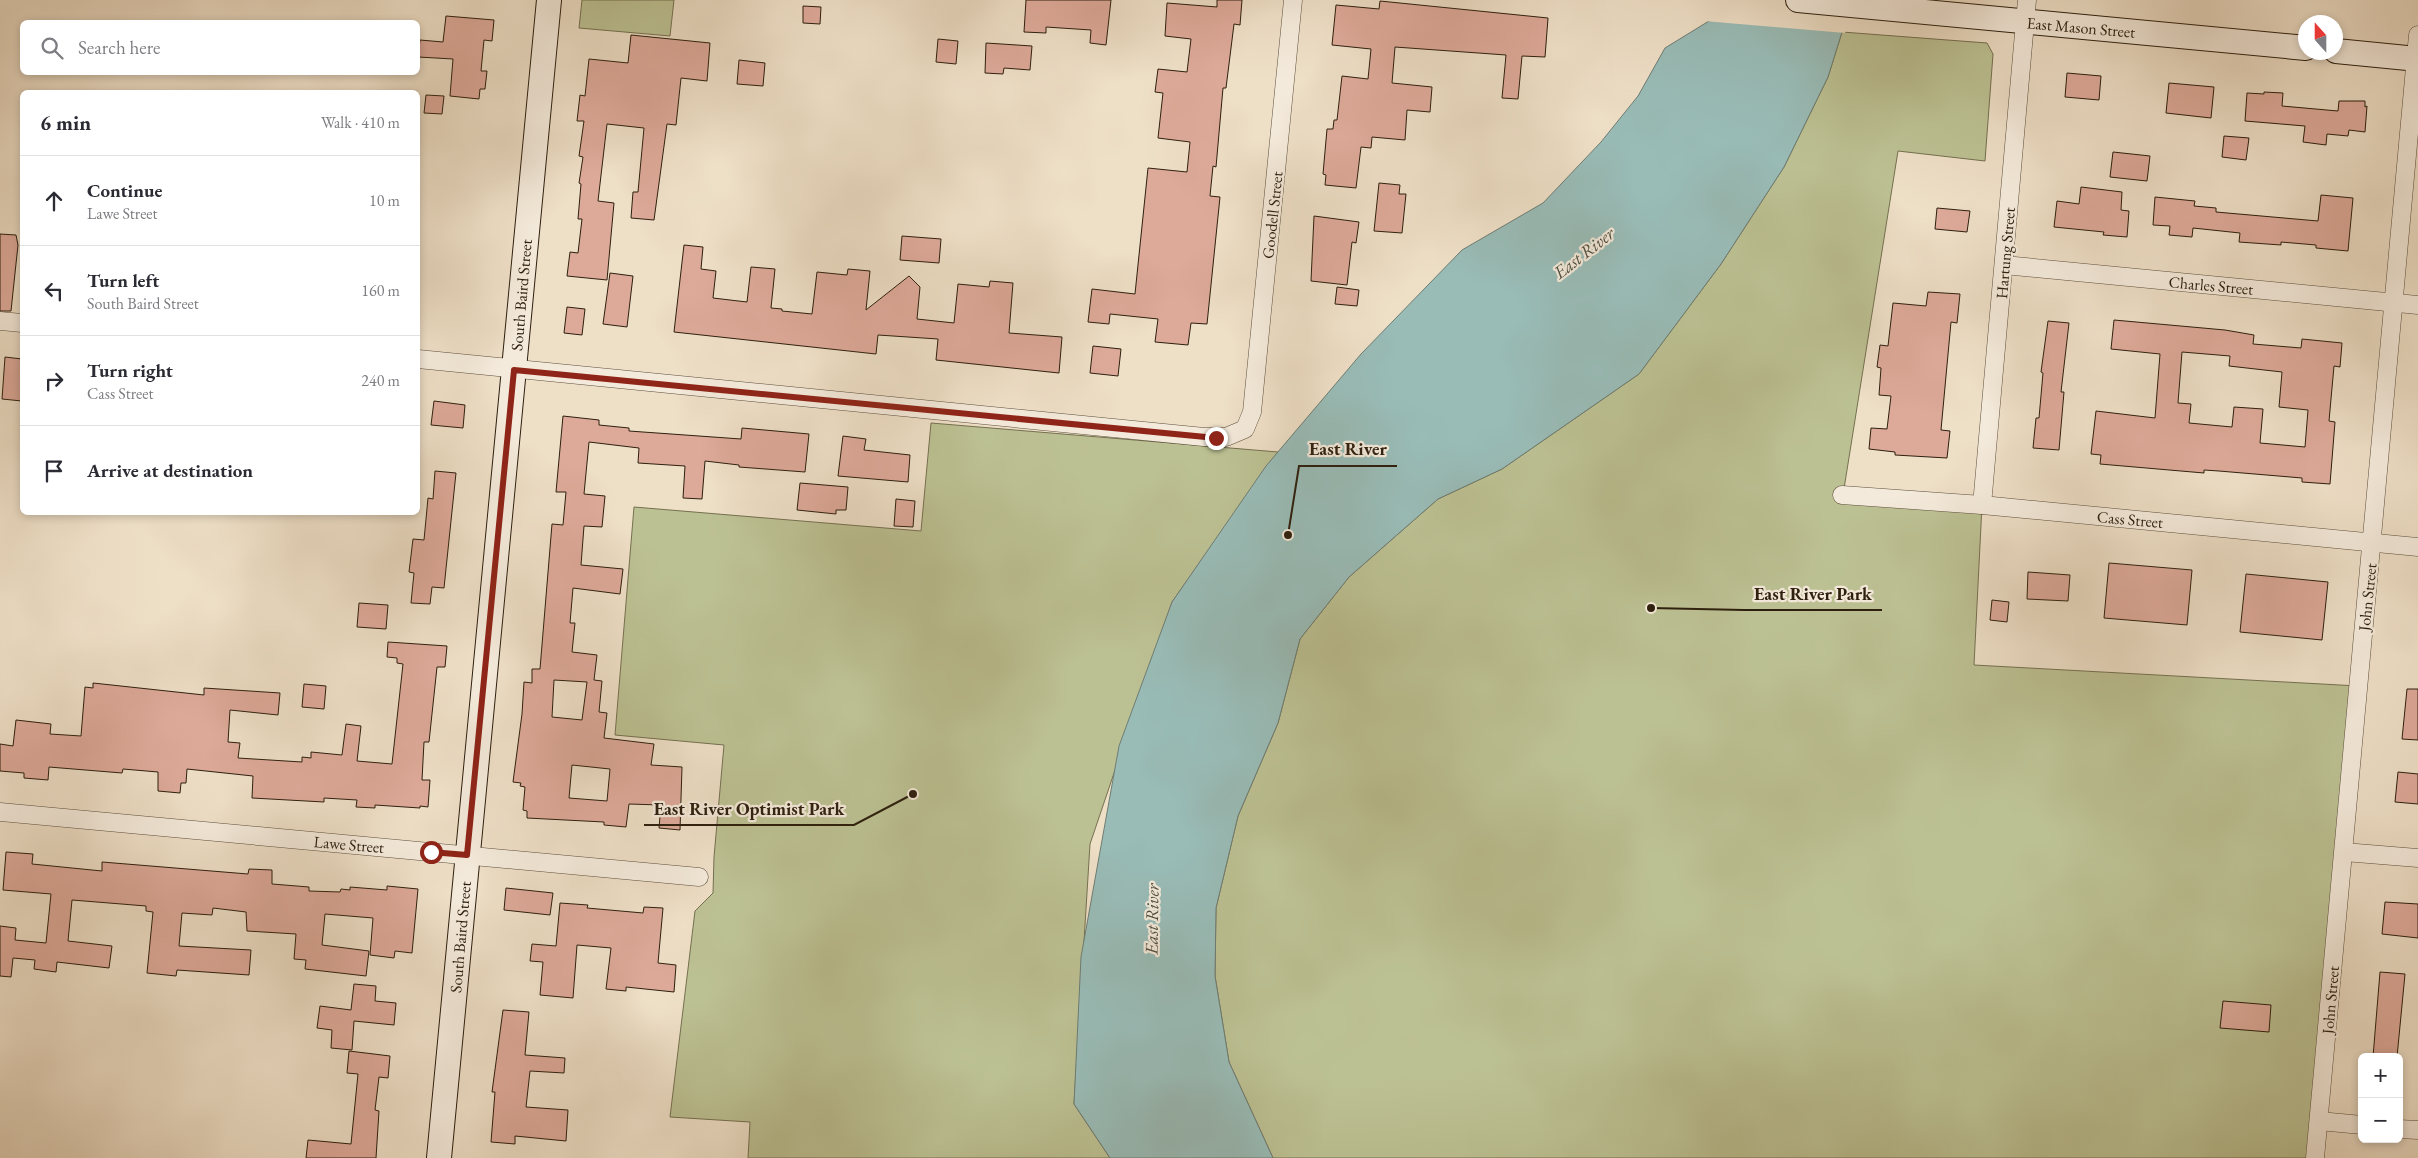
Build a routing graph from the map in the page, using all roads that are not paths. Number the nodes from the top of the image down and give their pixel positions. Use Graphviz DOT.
graph roads {
  1 [pos="548,0"];
  2 [pos="1294,0"];
  3 [pos="1798,0"];
  4 [pos="2026,11"];
  5 [pos="2418,35"];
  6 [pos="2298,47"];
  7 [pos="2343,52"];
  8 [pos="2417,59"];
  9 [pos="2004,265"];
  10 [pos="2394,302"];
  11 [pos="2418,305"];
  12 [pos="0,321"];
  13 [pos="20,323"];
  14 [pos="420,360"];
  15 [pos="514,370"];
  16 [pos="1842,495"];
  17 [pos="1982,505"];
  18 [pos="2373,542"];
  19 [pos="2418,547"];
  20 [pos="0,812"];
  21 [pos="2344,852"];
  22 [pos="467,855"];
  23 [pos="2418,858"];
  24 [pos="699,877"];
  25 [pos="2319,1121"];
  26 [pos="2358,1125"];
  27 [pos="2403,1129"];
  28 [pos="2418,1130"];
  29 [pos="439,1158"];
  30 [pos="2315,1158"];
  1 -- 15 [label="street, South Baird Street"];
  2 -- 15 [label="street, Goodell Street"];
  3 -- 4 [label="street, East Mason Street"];
  4 -- 6 [label="street, East Mason Street"];
  4 -- 9 [label="street, Hartung Street"];
  5 -- 8 [label="street, John Street"];
  7 -- 8 [label="street"];
  8 -- 10 [label="street, John Street"];
  9 -- 10 [label="street, Charles Street"];
  9 -- 17 [label="street, Hartung Street"];
  10 -- 11 [label="street, Charles Street"];
  10 -- 18 [label="street, John Street"];
  12 -- 13 [label="street"];
  14 -- 15 [label="street"];
  15 -- 22 [label="street, South Baird Street"];
  16 -- 17 [label="street, Cass Street"];
  17 -- 18 [label="street, Cass Street"];
  18 -- 19 [label="street, Cass Street"];
  18 -- 21 [label="street, John Street"];
  20 -- 22 [label="street, Lawe Street"];
  21 -- 23 [label="street"];
  21 -- 25 [label="street, John Street"];
  22 -- 24 [label="street, Lawe Street"];
  22 -- 29 [label="street, South Baird Street"];
  25 -- 26 [label="street"];
  25 -- 30 [label="street, John Street"];
  27 -- 28 [label="street"];
}
